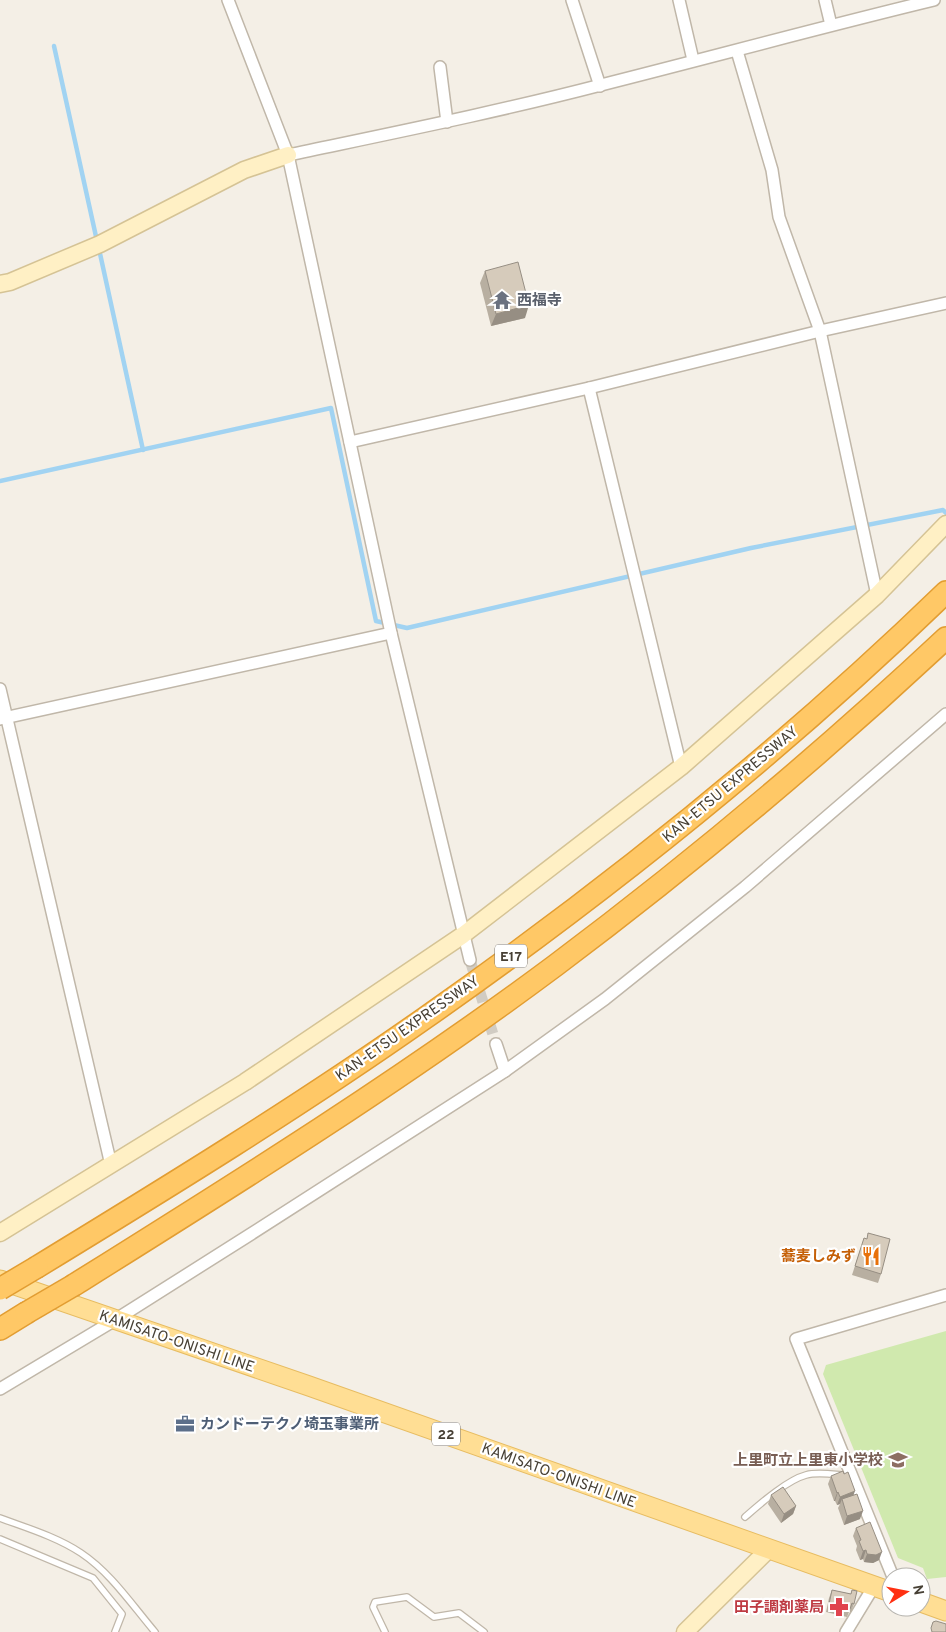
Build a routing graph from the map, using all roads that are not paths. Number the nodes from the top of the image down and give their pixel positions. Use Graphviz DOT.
graph roads {
  1 [pos="228,0"];
  2 [pos="572,0"];
  3 [pos="679,0"];
  4 [pos="825,0"];
  5 [pos="934,0"];
  6 [pos="831,25"];
  7 [pos="737,51"];
  8 [pos="693,60"];
  9 [pos="440,67"];
  10 [pos="600,86"];
  11 [pos="447,122"];
  12 [pos="288,156"];
  13 [pos="0,284"];
  14 [pos="946,303"];
  15 [pos="820,331"];
  16 [pos="589,388"];
  17 [pos="350,442"];
  18 [pos="946,524"];
  19 [pos="946,592"];
  20 [pos="877,595"];
  21 [pos="391,633"];
  22 [pos="946,638"];
  23 [pos="0,689"];
  24 [pos="946,714"];
  25 [pos="3,718"];
  26 [pos="680,767"];
  27 [pos="463,935"];
  28 [pos="470,960"];
  29 [pos="496,1044"];
  30 [pos="505,1071"];
  31 [pos="111,1165"];
  32 [pos="0,1232"];
  33 [pos="0,1280"];
  34 [pos="0,1289"];
  35 [pos="946,1295"];
  36 [pos="115,1320"];
  37 [pos="0,1329"];
  38 [pos="0,1389"];
  39 [pos="852,1476"];
  40 [pos="745,1517"];
  41 [pos="0,1518"];
  42 [pos="0,1539"];
  43 [pos="768,1549"];
  44 [pos="889,1567"];
  45 [pos="881,1589"];
  46 [pos="881,1590"];
  47 [pos="931,1606"];
  48 [pos="946,1611"];
  49 [pos="115,1632"];
  50 [pos="155,1632"];
  51 [pos="385,1632"];
  52 [pos="484,1632"];
  53 [pos="685,1632"];
  54 [pos="846,1632"];
  1 -- 12 [label="street"];
  2 -- 10 [label="street"];
  3 -- 8 [label="street"];
  4 -- 6 [label="street"];
  5 -- 6 [label="street"];
  6 -- 7 [label="street"];
  7 -- 8 [label="street"];
  7 -- 15 [label="street"];
  8 -- 10 [label="street"];
  9 -- 11 [label="street"];
  10 -- 11 [label="street"];
  11 -- 12 [label="street"];
  12 -- 13 [label="street"];
  12 -- 17 [label="street"];
  14 -- 15 [label="street"];
  15 -- 16 [label="street"];
  15 -- 20 [label="street"];
  16 -- 17 [label="street"];
  16 -- 26 [label="street"];
  17 -- 21 [label="street"];
  18 -- 20 [label="street"];
  19 -- 34 [label="highway, KAN-ETSU EXPRESSWAY / E17, bridge"];
  20 -- 26 [label="street"];
  21 -- 25 [label="street"];
  21 -- 27 [label="street"];
  22 -- 37 [label="highway, E17, bridge"];
  23 -- 25 [label="street"];
  24 -- 30 [label="street"];
  25 -- 31 [label="street"];
  26 -- 27 [label="street"];
  27 -- 28 [label="street"];
  27 -- 31 [label="street"];
  29 -- 30 [label="street"];
  30 -- 36 [label="street"];
  31 -- 32 [label="street"];
  33 -- 36 [label="main road, KAMISATO-ONISHI LINE / 22"];
  35 -- 39 [label="street"];
  36 -- 38 [label="street"];
  36 -- 43 [label="main road, KAMISATO-ONISHI LINE / 22"];
  39 -- 40 [label="lane"];
  39 -- 44 [label="street"];
  41 -- 50 [label="lane"];
  42 -- 49 [label="lane"];
  43 -- 45 [label="main road, KAMISATO-ONISHI LINE / 22"];
  43 -- 53 [label="street"];
  46 -- 54 [label="street"];
  47 -- 48 [label="main road"];
  51 -- 52 [label="lane"];
}
